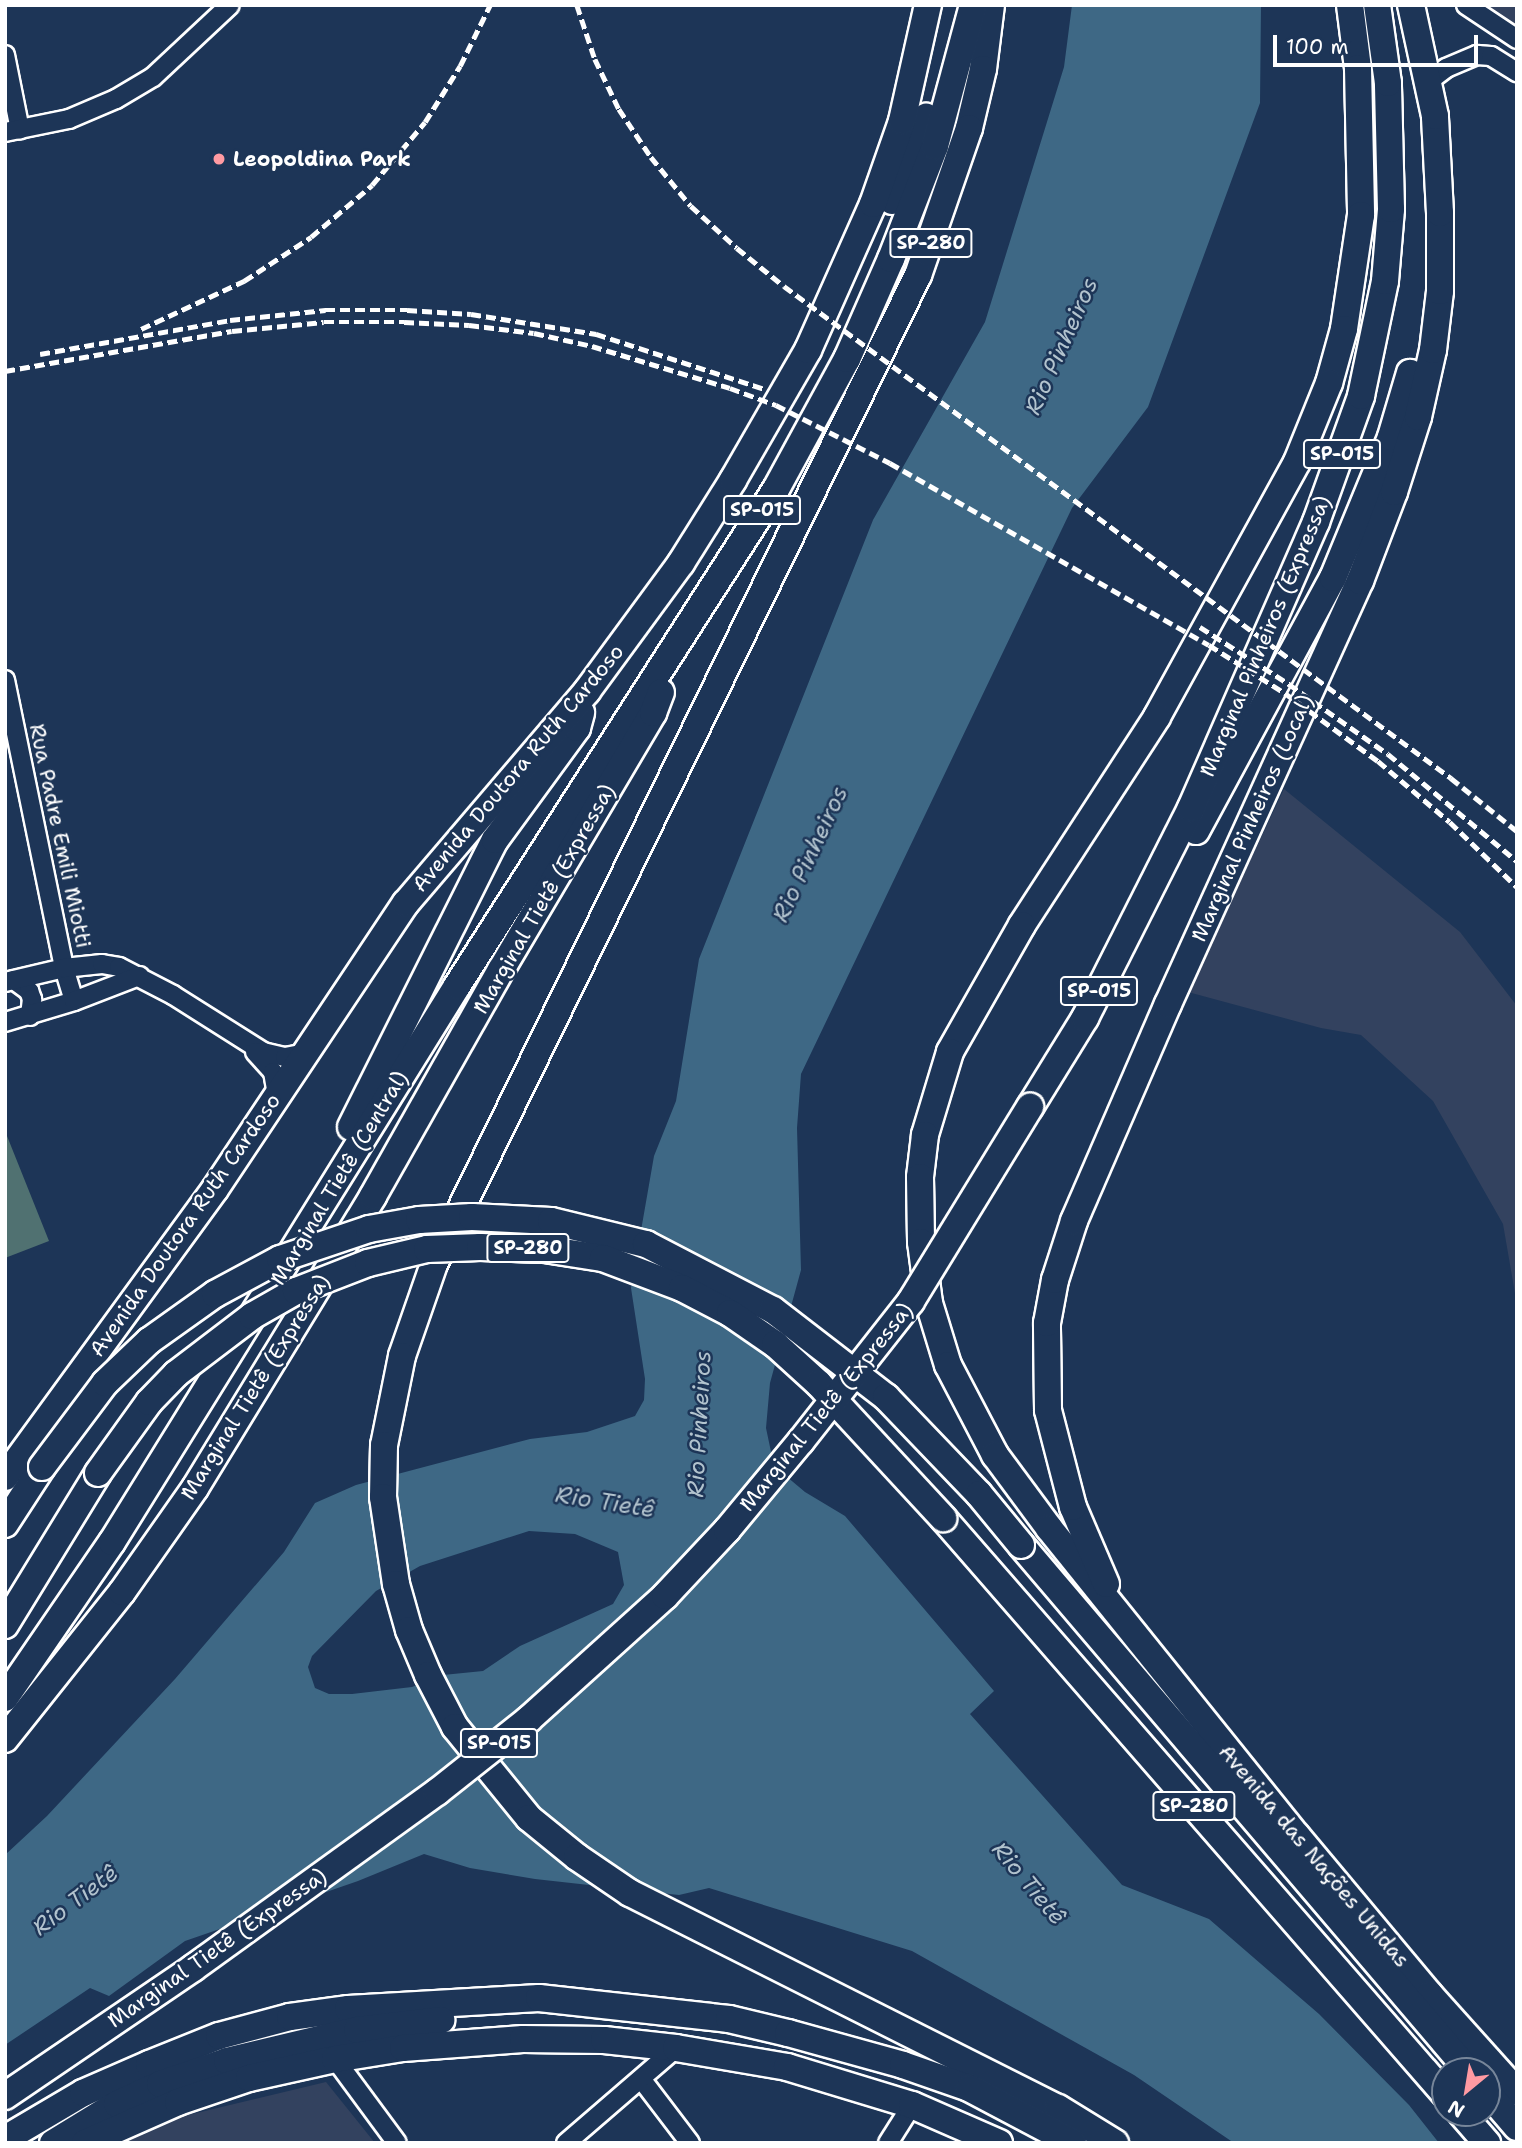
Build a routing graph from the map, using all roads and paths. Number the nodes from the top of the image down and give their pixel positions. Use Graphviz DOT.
graph roads {
  1 [pos="230,5"];
  2 [pos="928,5"];
  3 [pos="957,5"];
  4 [pos="974,5"];
  5 [pos="991,5"];
  6 [pos="1350,5"];
  7 [pos="1377,5"];
  8 [pos="1412,5"];
  9 [pos="1466,5"];
  10 [pos="1517,39"];
  11 [pos="1517,46"];
  12 [pos="5,55"];
  13 [pos="1511,68"];
  14 [pos="1429,81"];
  15 [pos="13,131"];
  16 [pos="1440,213"];
  17 [pos="837,286"];
  18 [pos="668,656"];
  19 [pos="5,680"];
  20 [pos="587,691"];
  21 [pos="1161,872"];
  22 [pos="64,968"];
  23 [pos="139,975"];
  24 [pos="10,981"];
  25 [pos="74,1001"];
  26 [pos="30,1016"];
  27 [pos="5,1022"];
  28 [pos="244,1042"];
  29 [pos="306,1053"];
  30 [pos="277,1096"];
  31 [pos="1030,1107"];
  32 [pos="184,1426"];
  33 [pos="5,1477"];
  34 [pos="5,1524"];
  35 [pos="1120,1614"];
  36 [pos="5,1625"];
  37 [pos="5,1698"];
  38 [pos="5,1739"];
  39 [pos="610,2006"];
  40 [pos="676,2048"];
  41 [pos="1457,2057"];
  42 [pos="335,2059"];
  43 [pos="1431,2078"];
  44 [pos="642,2080"];
  45 [pos="1517,2092"];
  46 [pos="5,2096"];
  47 [pos="912,2105"];
  48 [pos="1501,2108"];
  49 [pos="1473,2127"];
  50 [pos="1517,2127"];
  51 [pos="5,2139"];
  52 [pos="567,2142"];
  53 [pos="53,2143"];
  54 [pos="85,2143"];
  55 [pos="397,2143"];
  56 [pos="690,2143"];
  57 [pos="888,2143"];
  58 [pos="999,2143"];
  59 [pos="1073,2143"];
  60 [pos="1115,2143"];
  61 [pos="1487,2143"];
  1 -- 15 [label="street"];
  2 -- 17 [label="highway, Avenida Doutora Ruth Cardoso"];
  3 -- 17 [label="highway"];
  4 -- 18 [label="highway, Marginal Tietê (Expressa) / SP-015"];
  5 -- 60 [label="highway, SP-280"];
  6 -- 35 [label="highway"];
  7 -- 21 [label="highway, Marginal Pinheiros (Expressa) / SP-015"];
  8 -- 14 [label="highway, Marginal Pinheiros (Local)"];
  9 -- 10 [label="street"];
  11 -- 13 [label="street"];
  12 -- 15 [label="street"];
  13 -- 14 [label="street"];
  14 -- 16 [label="highway, Marginal Pinheiros (Local)"];
  16 -- 21 [label="highway"];
  16 -- 35 [label="highway, Marginal Pinheiros (Local)"];
  17 -- 20 [label="highway, Avenida Doutora Ruth Cardoso"];
  18 -- 32 [label="highway, Marginal Tietê (Central)"];
  18 -- 38 [label="highway, Marginal Tietê (Expressa) / SP-015"];
  19 -- 22 [label="street, Rua Padre Emili Miotti"];
  20 -- 29 [label="highway, Avenida Doutora Ruth Cardoso"];
  20 -- 32 [label="highway"];
  21 -- 31 [label="highway, Marginal Pinheiros (Expressa) / SP-015"];
  22 -- 23 [label="street"];
  22 -- 24 [label="street"];
  22 -- 25 [label="street, Rua Padre Emili Miotti"];
  23 -- 25 [label="street"];
  23 -- 28 [label="street"];
  24 -- 26 [label="street"];
  25 -- 26 [label="street"];
  26 -- 27 [label="street"];
  28 -- 29 [label="street"];
  28 -- 30 [label="street"];
  29 -- 30 [label="highway, Avenida Doutora Ruth Cardoso"];
  30 -- 33 [label="highway, Avenida Doutora Ruth Cardoso"];
  31 -- 46 [label="highway, Marginal Tietê (Expressa) / SP-015, bridge"];
  32 -- 37 [label="highway, Marginal Tietê (Central)"];
  34 -- 41 [label="highway, bridge"];
  35 -- 45 [label="highway, Avenida das Nações Unidas"];
  36 -- 43 [label="highway, SP-280, bridge"];
  39 -- 51 [label="highway"];
  39 -- 53 [label="highway"];
  39 -- 59 [label="highway"];
  40 -- 42 [label="highway"];
  40 -- 44 [label="street"];
  40 -- 47 [label="highway"];
  42 -- 54 [label="highway"];
  42 -- 55 [label="street"];
  44 -- 52 [label="street"];
  44 -- 56 [label="street"];
  47 -- 57 [label="street"];
  47 -- 58 [label="highway"];
  48 -- 50 [label="highway"];
  49 -- 61 [label="highway"];
}
